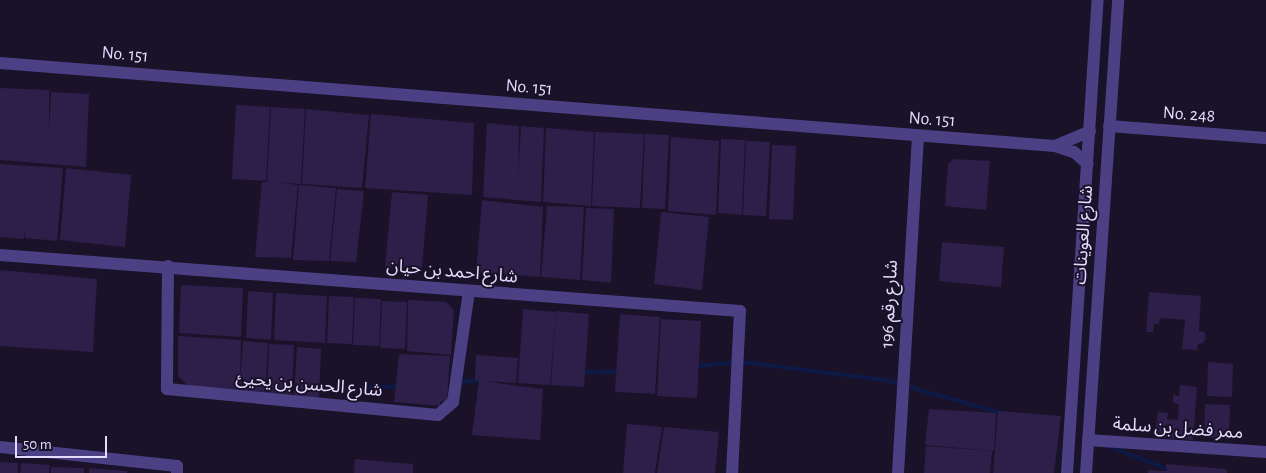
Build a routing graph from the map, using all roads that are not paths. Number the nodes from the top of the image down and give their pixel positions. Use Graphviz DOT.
graph roads {
  1 [pos="1098,0"];
  2 [pos="1118,0"];
  3 [pos="1117,25"];
  4 [pos="1096,27"];
  5 [pos="0,63"];
  6 [pos="1109,126"];
  7 [pos="1090,131"];
  8 [pos="918,137"];
  9 [pos="1266,138"];
  10 [pos="1055,146"];
  11 [pos="1088,164"];
  12 [pos="0,255"];
  13 [pos="168,266"];
  14 [pos="469,291"];
  15 [pos="1088,440"];
  16 [pos="0,446"];
  17 [pos="1266,452"];
  18 [pos="177,473"];
  19 [pos="732,473"];
  20 [pos="898,473"];
  21 [pos="1067,473"];
  22 [pos="1086,473"];
  1 -- 4 [label="street, شارع العوينات"];
  2 -- 3 [label="street, شارع العوينات"];
  3 -- 4 [label="street"];
  3 -- 6 [label="street, شارع العوينات"];
  4 -- 7 [label="street, شارع العوينات"];
  5 -- 8 [label="street, No. 151"];
  6 -- 9 [label="street, No. 248"];
  6 -- 15 [label="street, شارع العوينات"];
  7 -- 10 [label="street, No. 151"];
  7 -- 11 [label="street, شارع العوينات"];
  8 -- 10 [label="street, No. 151"];
  8 -- 20 [label="street, شارع رقم 196"];
  10 -- 11 [label="street, No. 151"];
  11 -- 21 [label="street, شارع العوينات"];
  12 -- 13 [label="street, شارع احمد بن حيان"];
  13 -- 14 [label="street, شارع احمد بن حيان"];
  13 -- 14 [label="street, شارع الحسن بن يحيئ"];
  14 -- 19 [label="street, شارع احمد بن حيان"];
  15 -- 17 [label="street, ممر فضل بن سلمة"];
  15 -- 22 [label="street, شارع العوينات"];
  16 -- 18 [label="street"];
}
